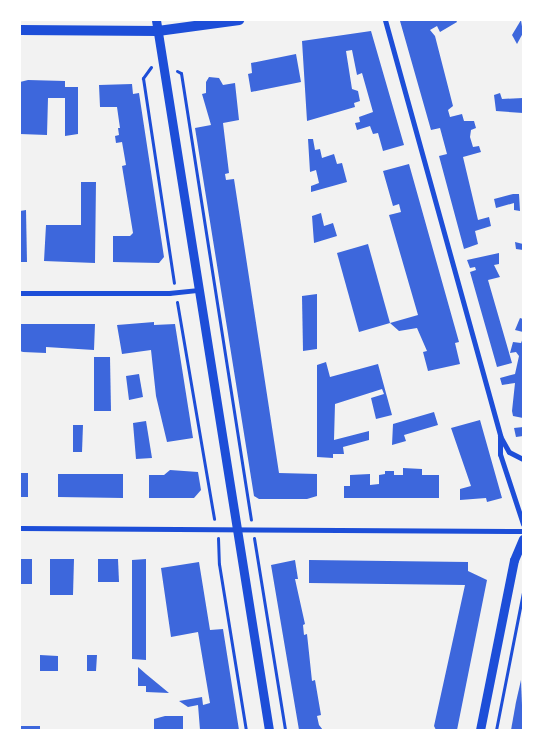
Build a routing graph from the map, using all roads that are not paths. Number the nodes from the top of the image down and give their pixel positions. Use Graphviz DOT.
graph roads {
  1 [pos="156,20"];
  2 [pos="239,20"];
  3 [pos="385,20"];
  4 [pos="20,30"];
  5 [pos="158,32"];
  6 [pos="199,290"];
  7 [pos="20,293"];
  8 [pos="500,436"];
  9 [pos="523,459"];
  10 [pos="523,524"];
  11 [pos="20,528"];
  12 [pos="237,528"];
  13 [pos="523,531"];
  14 [pos="523,539"];
  15 [pos="269,730"];
  16 [pos="480,730"];
  1 -- 5 [label="street"];
  2 -- 5 [label="main road"];
  3 -- 8 [label="street"];
  4 -- 5 [label="main road"];
  5 -- 6 [label="street"];
  6 -- 7 [label="street"];
  6 -- 12 [label="street"];
  8 -- 9 [label="street"];
  8 -- 10 [label="street"];
  11 -- 12 [label="street"];
  12 -- 13 [label="street"];
  12 -- 15 [label="street"];
  14 -- 16 [label="street"];
}
